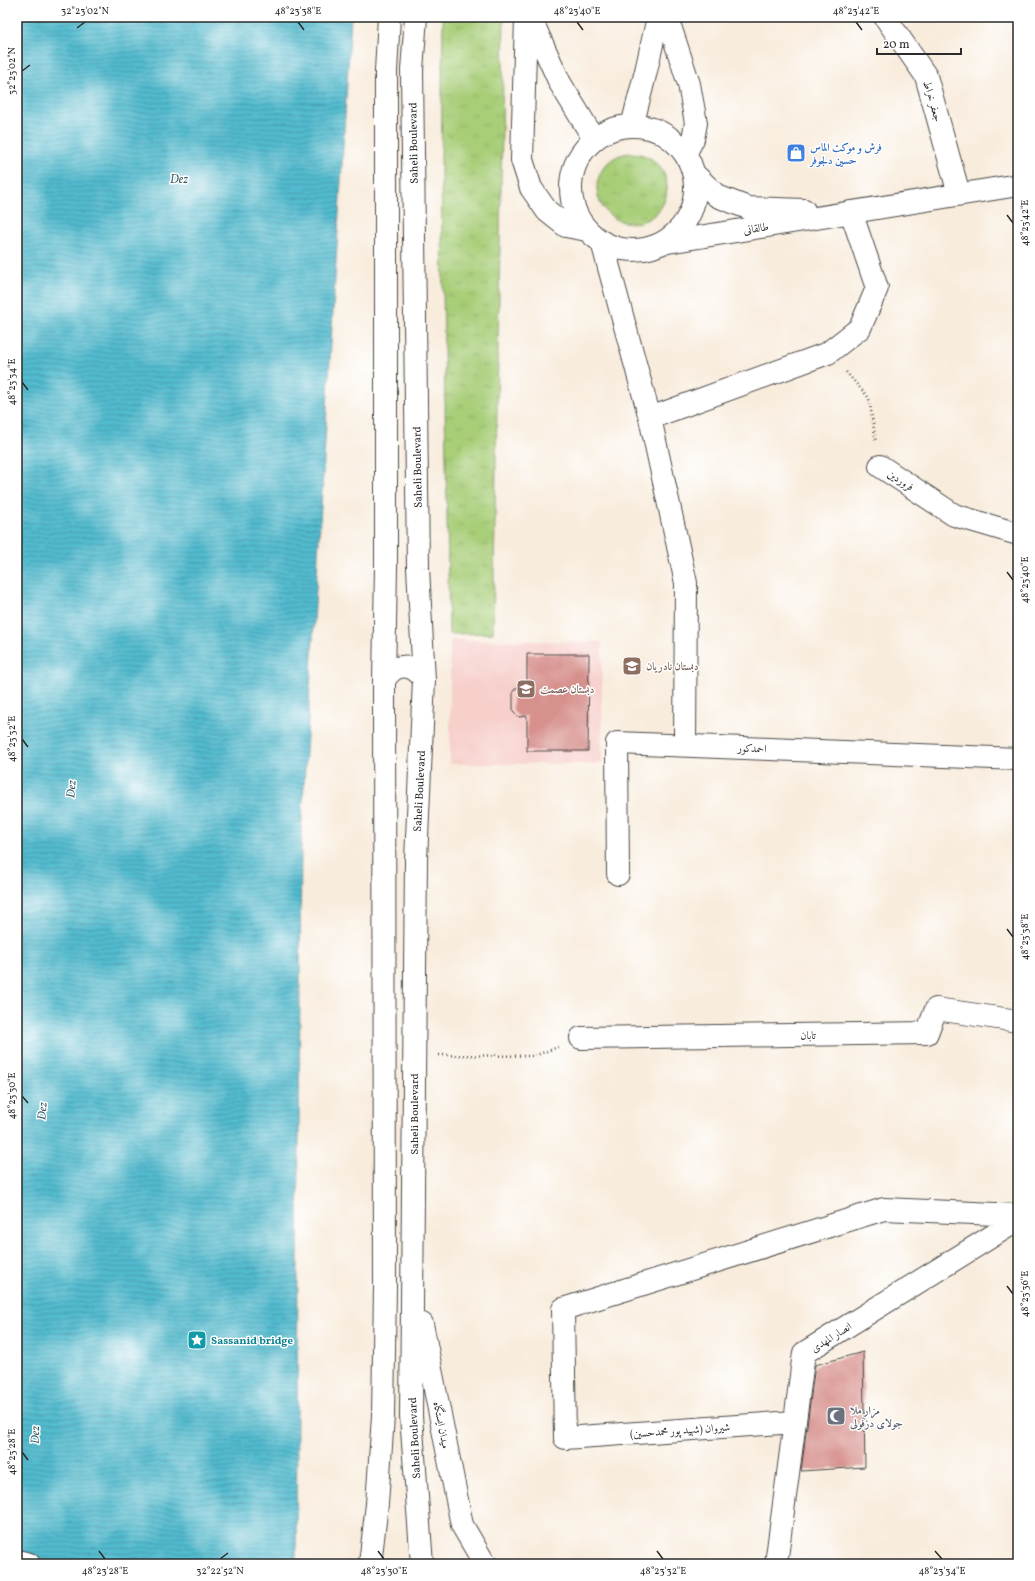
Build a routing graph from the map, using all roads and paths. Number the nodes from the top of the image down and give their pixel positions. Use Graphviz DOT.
graph roads {
  1 [pos="390,17"];
  2 [pos="416,17"];
  3 [pos="526,17"];
  4 [pos="530,17"];
  5 [pos="658,17"];
  6 [pos="667,17"];
  7 [pos="886,17"];
  8 [pos="632,126"];
  9 [pos="594,140"];
  10 [pos="689,164"];
  11 [pos="1018,185"];
  12 [pos="959,194"];
  13 [pos="851,212"];
  14 [pos="594,236"];
  15 [pos="661,243"];
  16 [pos="828,353"];
  17 [pos="650,418"];
  18 [pos="880,466"];
  19 [pos="1018,534"];
  20 [pos="424,680"];
  21 [pos="384,681"];
  22 [pos="685,745"];
  23 [pos="1018,759"];
  24 [pos="618,874"];
  25 [pos="1018,1020"];
  26 [pos="581,1038"];
  27 [pos="415,1055"];
  28 [pos="1018,1215"];
  29 [pos="1018,1220"];
  30 [pos="413,1280"];
  31 [pos="795,1422"];
  32 [pos="17,1561"];
  33 [pos="30,1564"];
  34 [pos="370,1564"];
  35 [pos="422,1564"];
  36 [pos="486,1564"];
  37 [pos="776,1564"];
  1 -- 21 [label="main road"];
  2 -- 20 [label="main road, Saheli Boulevard"];
  3 -- 14 [label="main road"];
  4 -- 9 [label="main road"];
  5 -- 8 [label="main road"];
  6 -- 10 [label="main road"];
  7 -- 12 [label="main road, جعفر خراط"];
  8 -- 9 [label="main road"];
  8 -- 10 [label="main road"];
  9 -- 14 [label="main road"];
  10 -- 13 [label="main road, طالقانی"];
  10 -- 15 [label="main road"];
  11 -- 12 [label="main road, طالقانی"];
  12 -- 13 [label="main road, طالقانی"];
  13 -- 15 [label="main road, طالقانی"];
  13 -- 16 [label="main road"];
  14 -- 15 [label="main road"];
  14 -- 17 [label="main road"];
  16 -- 17 [label="main road"];
  16 -- 18 [label="path, فروردین"];
  17 -- 22 [label="main road"];
  18 -- 19 [label="main road, فروردین"];
  20 -- 21 [label="main road"];
  20 -- 27 [label="main road, Saheli Boulevard"];
  21 -- 34 [label="main road"];
  22 -- 23 [label="main road, احمدکور"];
  22 -- 24 [label="main road, احمدکور"];
  25 -- 26 [label="main road, تابان"];
  26 -- 27 [label="path"];
  27 -- 30 [label="main road, Saheli Boulevard"];
  28 -- 31 [label="main road, شیروان (شهید پور محمدحسین)"];
  29 -- 31 [label="main road, انصار المهدی"];
  30 -- 35 [label="main road, Saheli Boulevard"];
  30 -- 36 [label="main road, میدان ایستگاه"];
  31 -- 37 [label="main road, انصار المهدی"];
  32 -- 33 [label="main road"];
}
